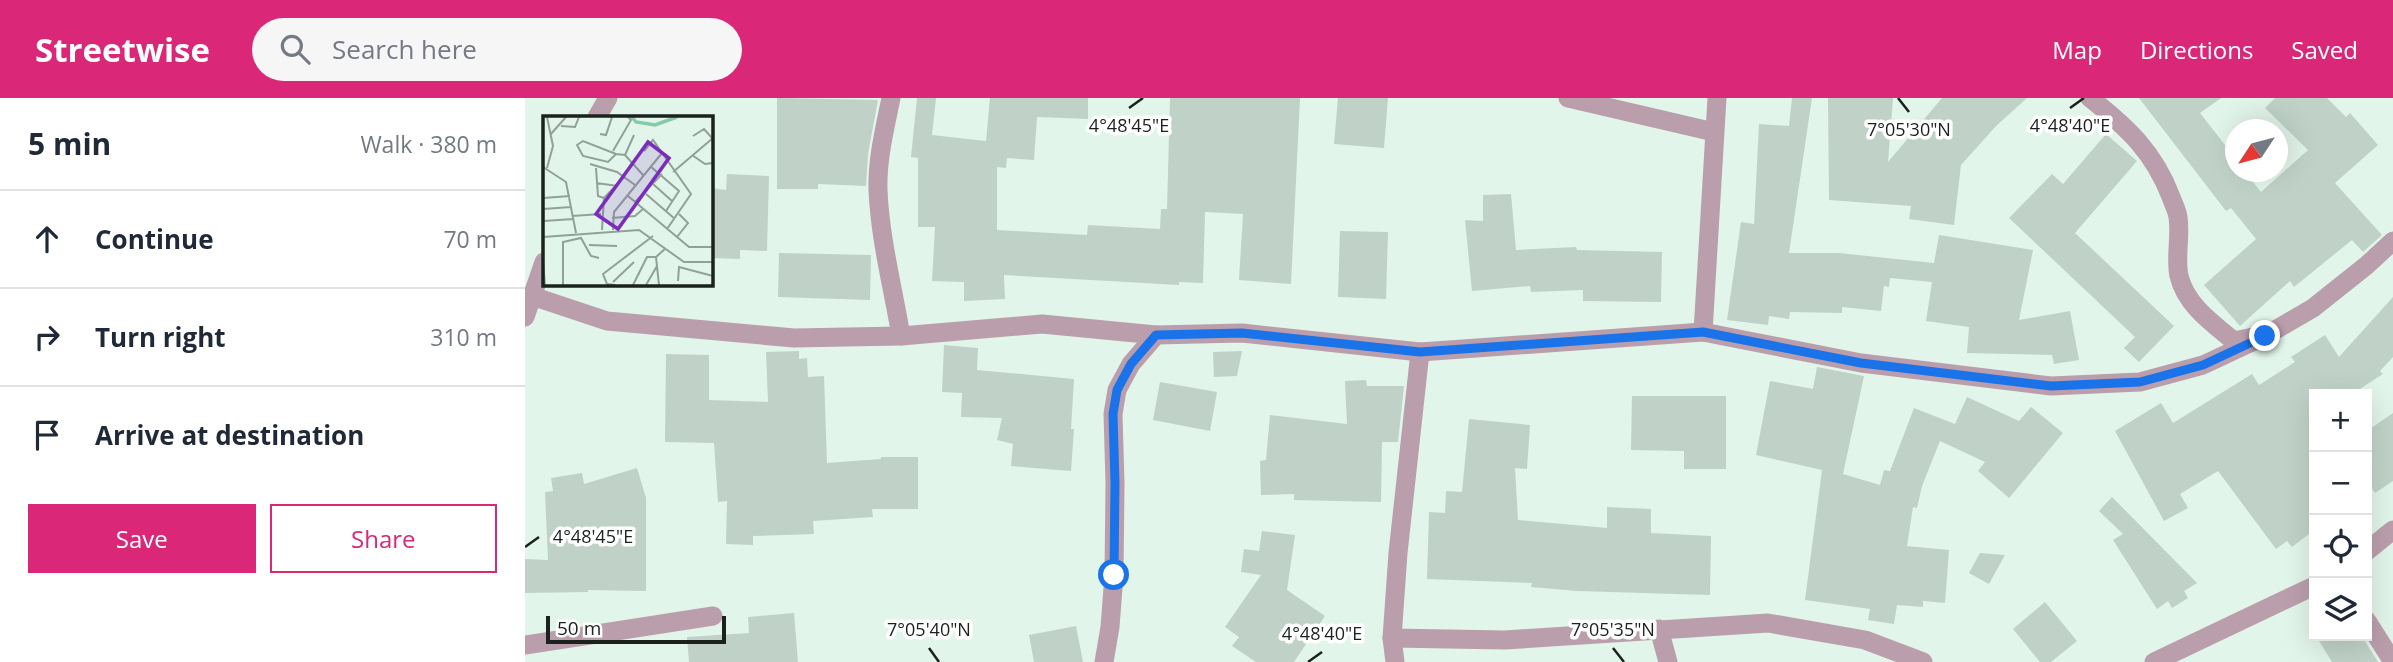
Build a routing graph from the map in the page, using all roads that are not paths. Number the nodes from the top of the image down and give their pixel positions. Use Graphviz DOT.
graph roads {
  1 [pos="608,98"];
  2 [pos="891,98"];
  3 [pos="1568,98"];
  4 [pos="1717,98"];
  5 [pos="2090,98"];
  6 [pos="598,116"];
  7 [pos="1714,132"];
  8 [pos="2393,241"];
  9 [pos="543,265"];
  10 [pos="533,296"];
  11 [pos="525,317"];
  12 [pos="1703,332"];
  13 [pos="1156,335"];
  14 [pos="901,336"];
  15 [pos="2265,336"];
  16 [pos="1420,352"];
  17 [pos="2393,530"];
  18 [pos="2372,547"];
  19 [pos="2309,588"];
  20 [pos="713,616"];
  21 [pos="1659,629"];
  22 [pos="2372,629"];
  23 [pos="1392,638"];
  24 [pos="525,645"];
  25 [pos="1104,662"];
  26 [pos="1395,662"];
  27 [pos="1668,662"];
  28 [pos="1923,662"];
  29 [pos="2154,662"];
  30 [pos="2393,662"];
  1 -- 6 [label="street"];
  2 -- 14 [label="street"];
  3 -- 7 [label="street"];
  4 -- 7 [label="street"];
  5 -- 15 [label="street"];
  7 -- 12 [label="street"];
  8 -- 15 [label="street"];
  9 -- 10 [label="street"];
  10 -- 11 [label="street"];
  10 -- 14 [label="street"];
  12 -- 15 [label="street"];
  12 -- 16 [label="street"];
  13 -- 14 [label="street"];
  13 -- 16 [label="street"];
  13 -- 25 [label="street"];
  16 -- 23 [label="street"];
  17 -- 18 [label="street"];
  19 -- 29 [label="street"];
  20 -- 24 [label="street"];
  21 -- 23 [label="street"];
  21 -- 27 [label="street"];
  21 -- 28 [label="street"];
  22 -- 30 [label="street"];
  23 -- 26 [label="street"];
}
